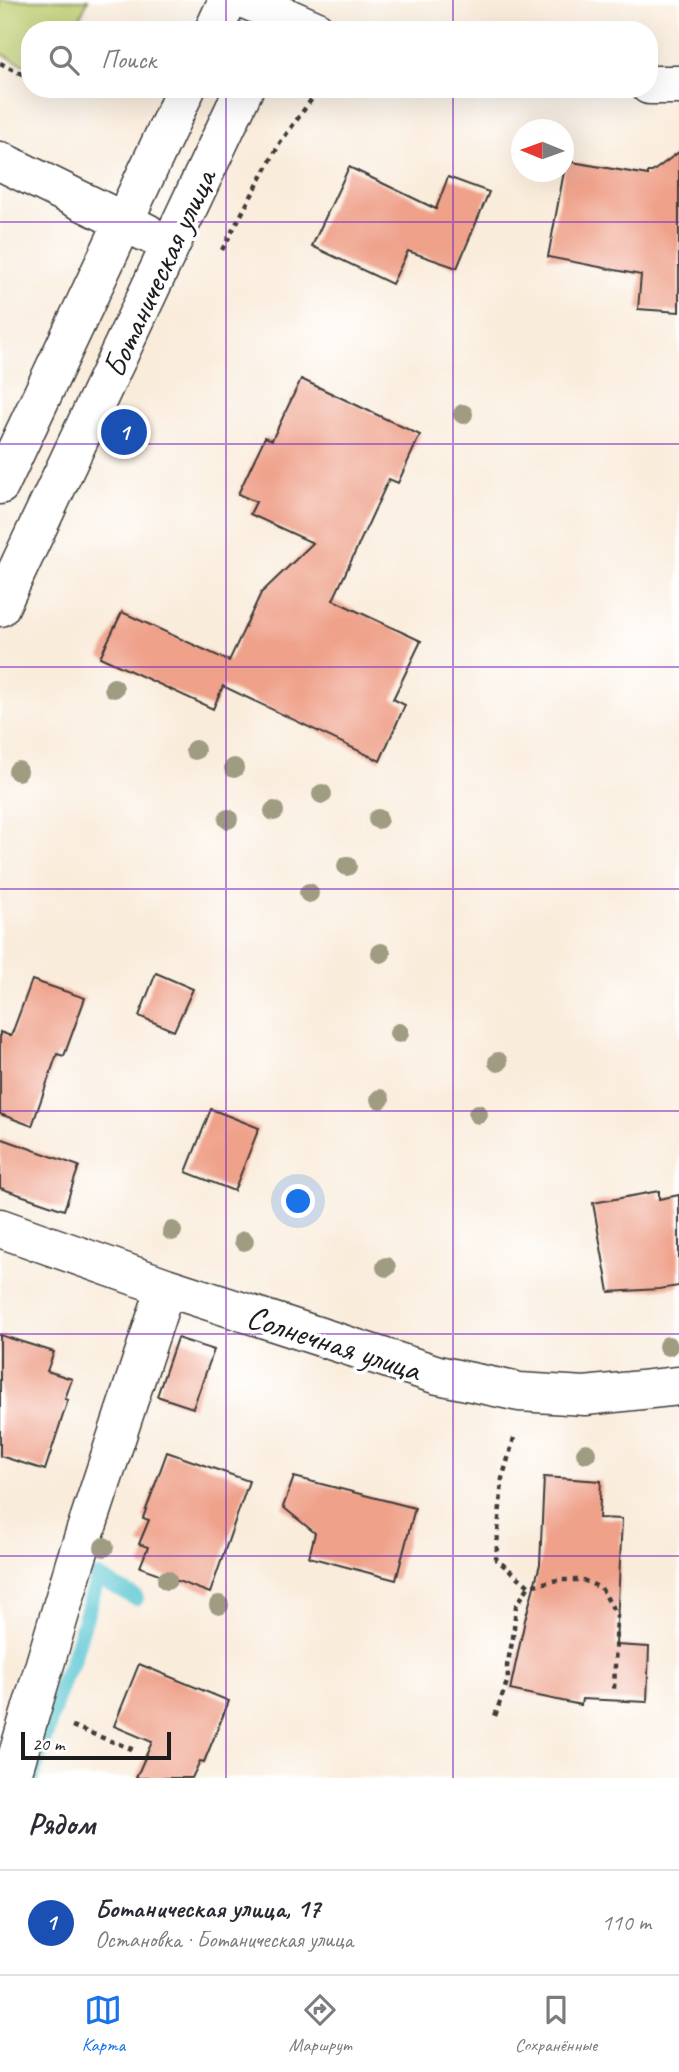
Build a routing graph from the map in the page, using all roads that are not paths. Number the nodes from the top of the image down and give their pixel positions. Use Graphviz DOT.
graph roads {
  1 [pos="228,0"];
  2 [pos="271,11"];
  3 [pos="218,21"];
  4 [pos="294,21"];
  5 [pos="658,85"];
  6 [pos="679,85"];
  7 [pos="182,98"];
  8 [pos="240,98"];
  9 [pos="0,162"];
  10 [pos="124,222"];
  11 [pos="171,245"];
  12 [pos="0,485"];
  13 [pos="0,607"];
  14 [pos="0,1228"];
  15 [pos="166,1287"];
  16 [pos="679,1386"];
  17 [pos="11,1778"];
  1 -- 3 [label="street"];
  2 -- 4 [label="street"];
  5 -- 6 [label="street"];
  7 -- 10 [label="street, Ботаническая улица"];
  8 -- 11 [label="street, Ботаническая улица"];
  9 -- 10 [label="street"];
  10 -- 11 [label="street"];
  10 -- 12 [label="street, Ботаническая улица"];
  11 -- 13 [label="street, Ботаническая улица"];
  14 -- 15 [label="street, Солнечная улица"];
  15 -- 16 [label="street, Солнечная улица"];
  15 -- 17 [label="street"];
}
